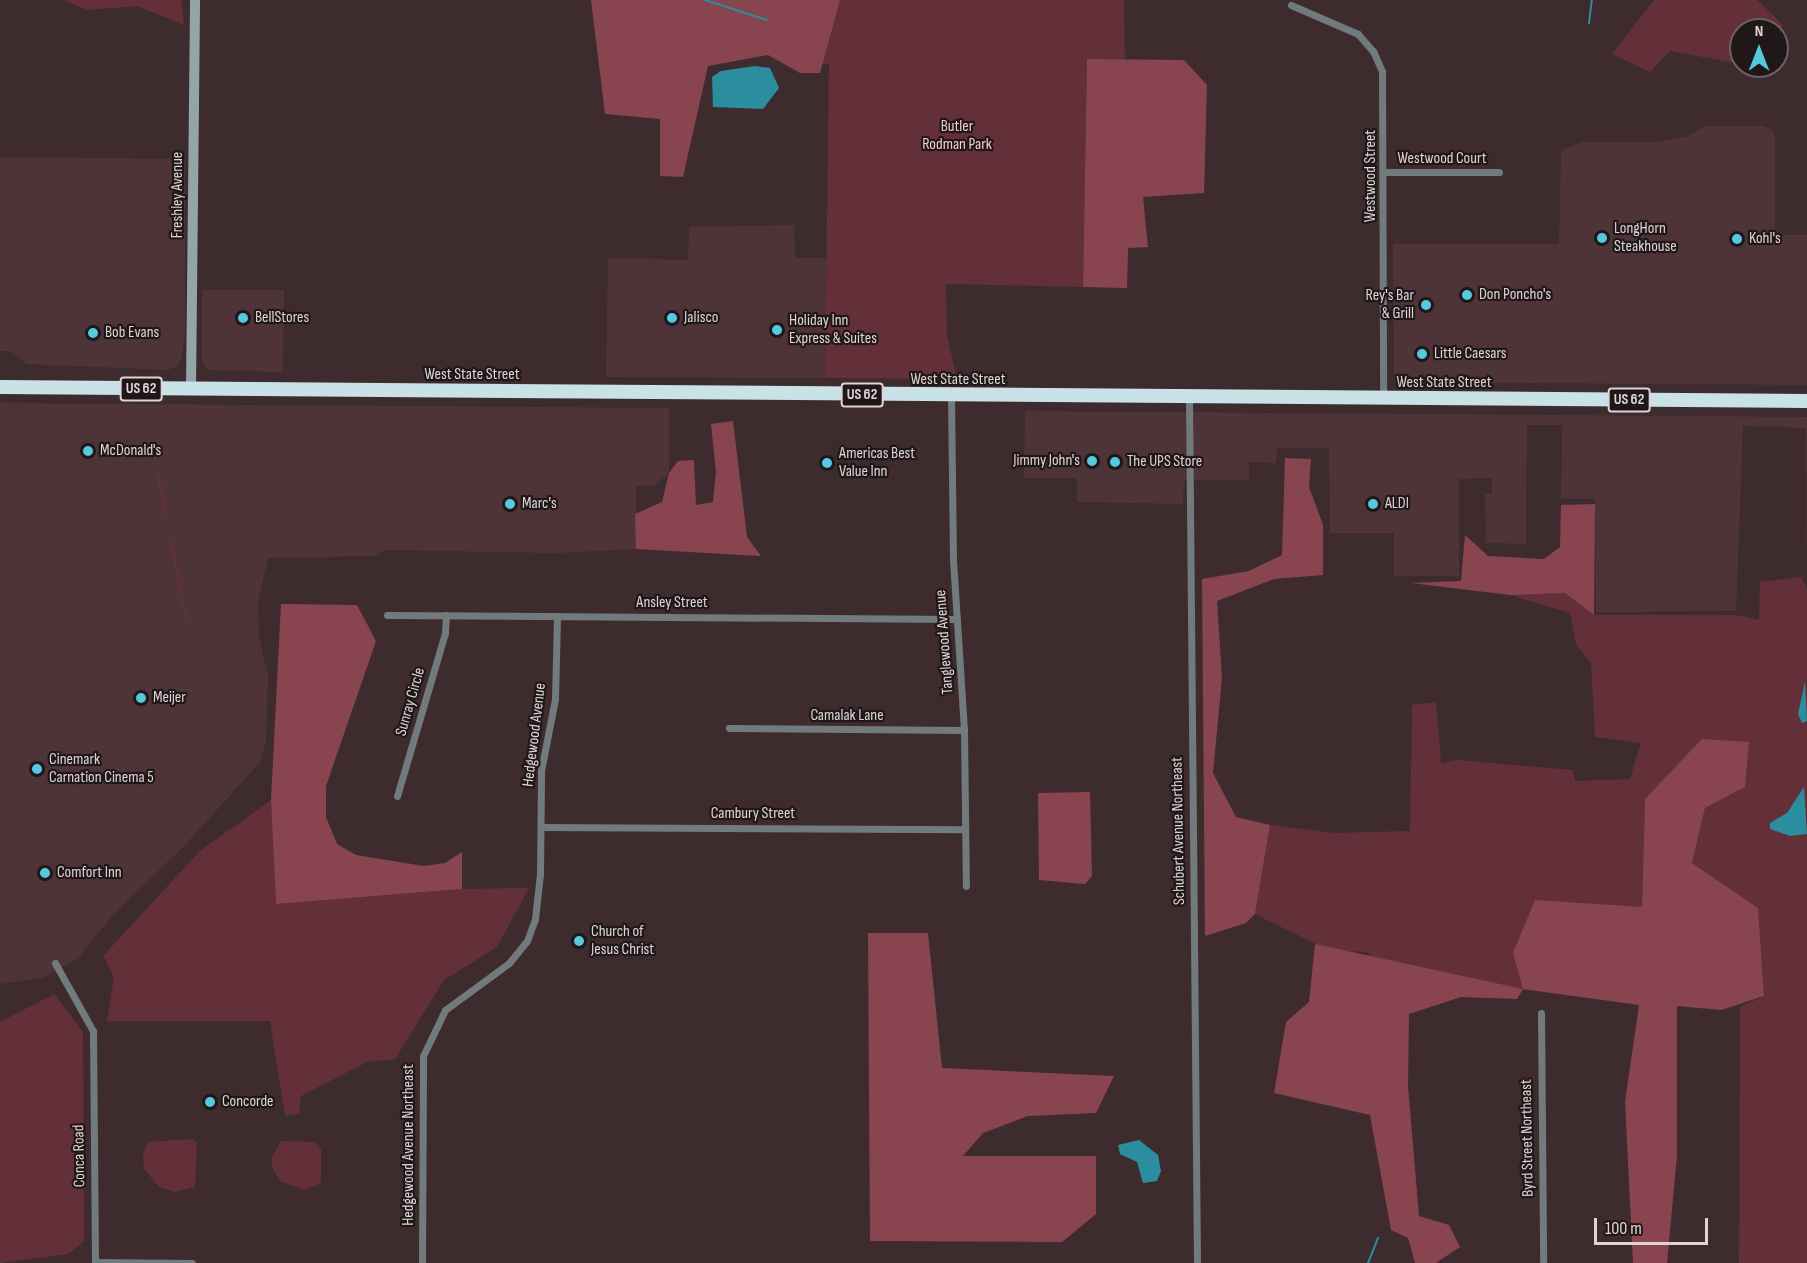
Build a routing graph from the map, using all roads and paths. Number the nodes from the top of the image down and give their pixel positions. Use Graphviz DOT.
graph roads {
  1 [pos="195,0"];
  2 [pos="1291,5"];
  3 [pos="1384,172"];
  4 [pos="1499,172"];
  5 [pos="0,387"];
  6 [pos="191,389"];
  7 [pos="951,396"];
  8 [pos="1189,398"];
  9 [pos="1383,399"];
  10 [pos="1807,401"];
  11 [pos="387,615"];
  12 [pos="446,615"];
  13 [pos="557,616"];
  14 [pos="957,619"];
  15 [pos="729,728"];
  16 [pos="964,730"];
  17 [pos="397,796"];
  18 [pos="541,827"];
  19 [pos="965,829"];
  20 [pos="540,858"];
  21 [pos="966,886"];
  22 [pos="55,963"];
  23 [pos="1541,1013"];
  24 [pos="192,1263"];
  25 [pos="422,1263"];
  26 [pos="1197,1263"];
  27 [pos="1543,1263"];
  1 -- 6 [label="street, Freshley Avenue"];
  2 -- 3 [label="street, Westwood Street"];
  3 -- 4 [label="street, Westwood Court"];
  3 -- 9 [label="street, Westwood Street"];
  5 -- 6 [label="highway, West State Street / US 62"];
  6 -- 7 [label="highway, West State Street / US 62"];
  7 -- 8 [label="highway, West State Street / US 62"];
  7 -- 14 [label="street, Tanglewood Avenue"];
  8 -- 9 [label="highway, West State Street / US 62"];
  8 -- 26 [label="street, Schubert Avenue Northeast"];
  9 -- 10 [label="highway, West State Street / US 62"];
  11 -- 12 [label="street, Ansley Street"];
  12 -- 13 [label="street, Ansley Street"];
  12 -- 17 [label="street, Sunray Circle"];
  13 -- 14 [label="street, Ansley Street"];
  13 -- 18 [label="street, Hedgewood Avenue"];
  14 -- 16 [label="street, Tanglewood Avenue"];
  15 -- 16 [label="street, Camalak Lane"];
  16 -- 19 [label="street, Tanglewood Avenue"];
  18 -- 19 [label="street, Cambury Street"];
  18 -- 20 [label="street, Hedgewood Avenue"];
  19 -- 21 [label="street, Tanglewood Avenue"];
  20 -- 25 [label="street, Hedgewood Avenue Northeast"];
  22 -- 24 [label="street, Conca Road"];
  23 -- 27 [label="street, Byrd Street Northeast"];
}
